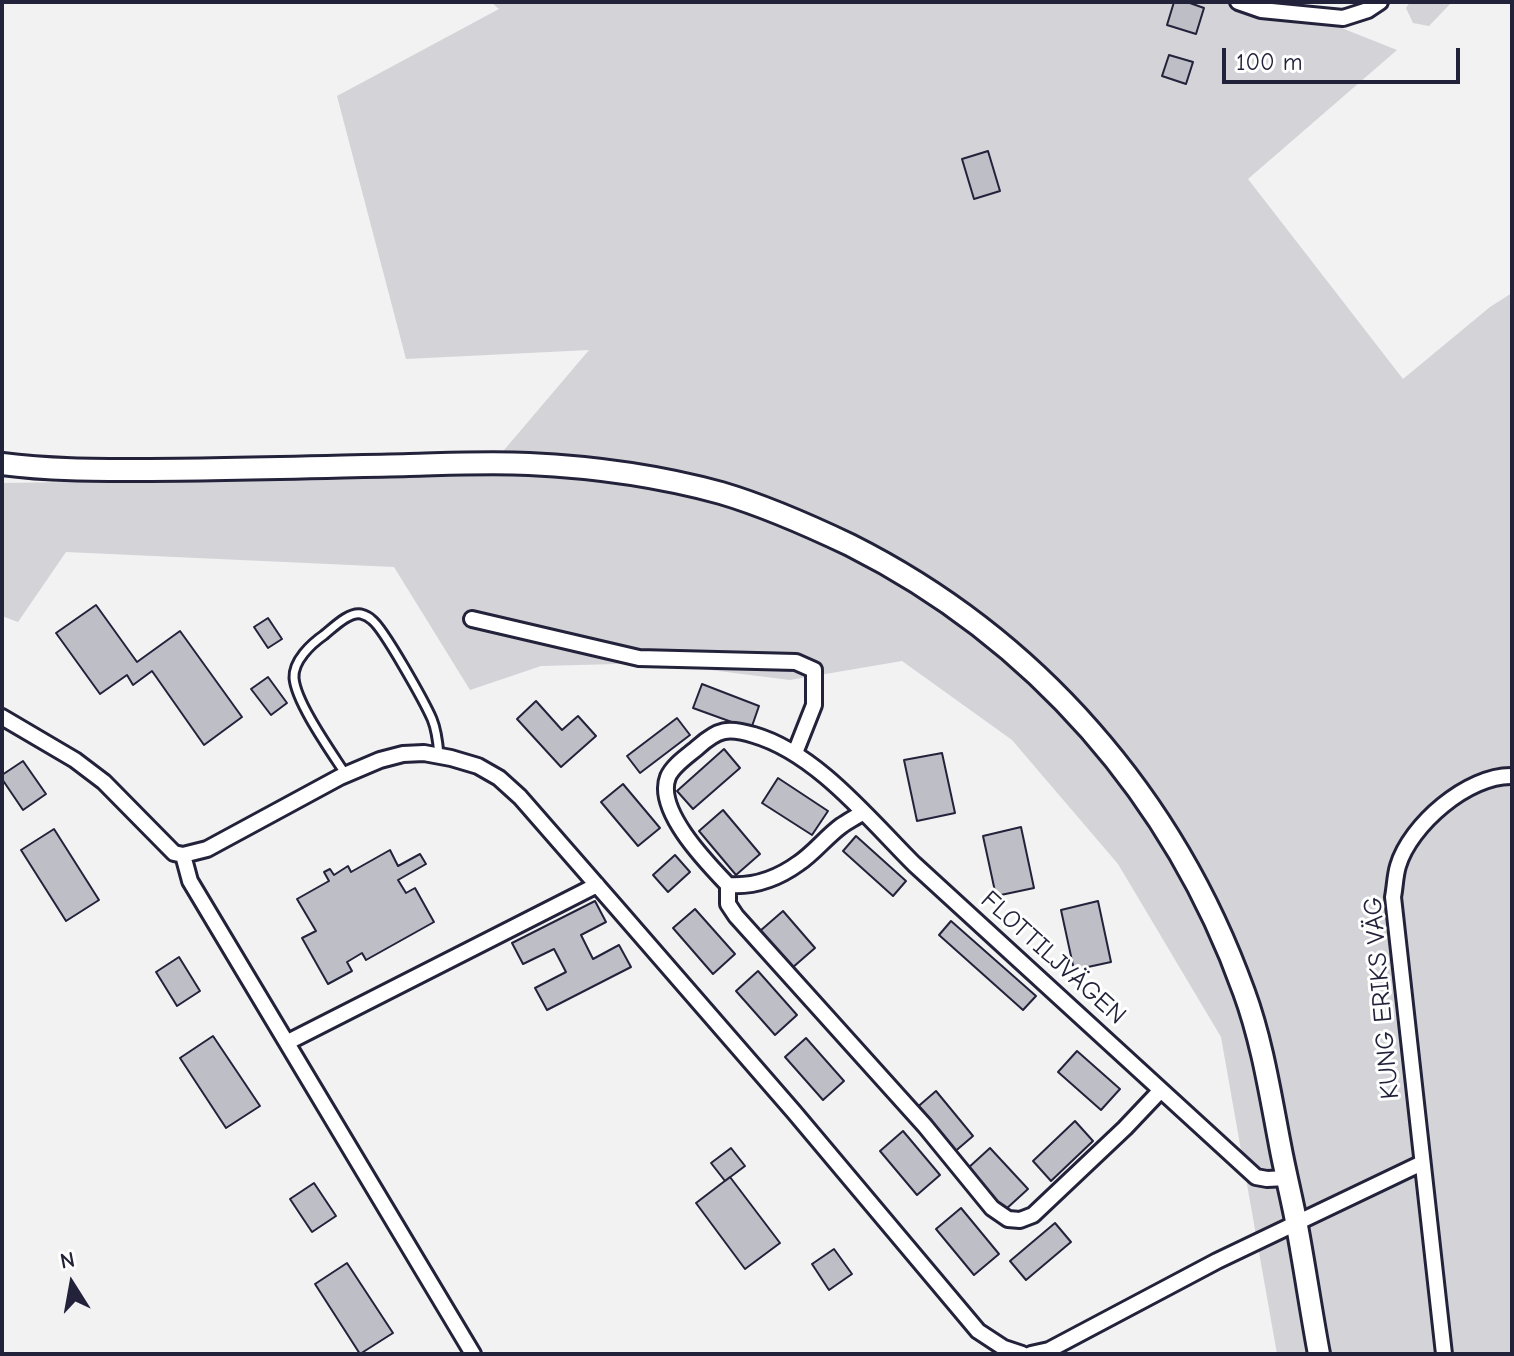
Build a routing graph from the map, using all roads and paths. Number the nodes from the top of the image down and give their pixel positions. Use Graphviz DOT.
graph roads {
  1 [pos="1238,2"];
  2 [pos="1380,2"];
  3 [pos="2,464"];
  4 [pos="472,619"];
  5 [pos="2,717"];
  6 [pos="795,753"];
  7 [pos="439,756"];
  8 [pos="346,775"];
  9 [pos="1512,776"];
  10 [pos="863,812"];
  11 [pos="183,855"];
  12 [pos="597,885"];
  13 [pos="728,885"];
  14 [pos="288,1042"];
  15 [pos="1161,1090"];
  16 [pos="1422,1163"];
  17 [pos="1287,1178"];
  18 [pos="1297,1223"];
  19 [pos="473,1354"];
  20 [pos="1022,1354"];
  21 [pos="1031,1354"];
  22 [pos="1319,1354"];
  23 [pos="1444,1354"];
  1 -- 2 [label="street"];
  3 -- 17 [label="street"];
  4 -- 6 [label="street"];
  5 -- 11 [label="street"];
  6 -- 10 [label="street, FLOTTILJVÄGEN"];
  6 -- 13 [label="street"];
  7 -- 8 [label="street"];
  7 -- 8 [label="lane"];
  7 -- 12 [label="street"];
  8 -- 11 [label="street"];
  9 -- 16 [label="street, KUNG ERIKS VÄG"];
  10 -- 13 [label="street"];
  10 -- 15 [label="street, FLOTTILJVÄGEN"];
  11 -- 14 [label="street"];
  12 -- 14 [label="street"];
  12 -- 20 [label="street"];
  13 -- 15 [label="street"];
  14 -- 19 [label="street"];
  15 -- 17 [label="street, FLOTTILJVÄGEN"];
  16 -- 18 [label="street"];
  16 -- 23 [label="street, KUNG ERIKS VÄG"];
  17 -- 18 [label="street"];
  18 -- 21 [label="street"];
  18 -- 22 [label="street"];
}
